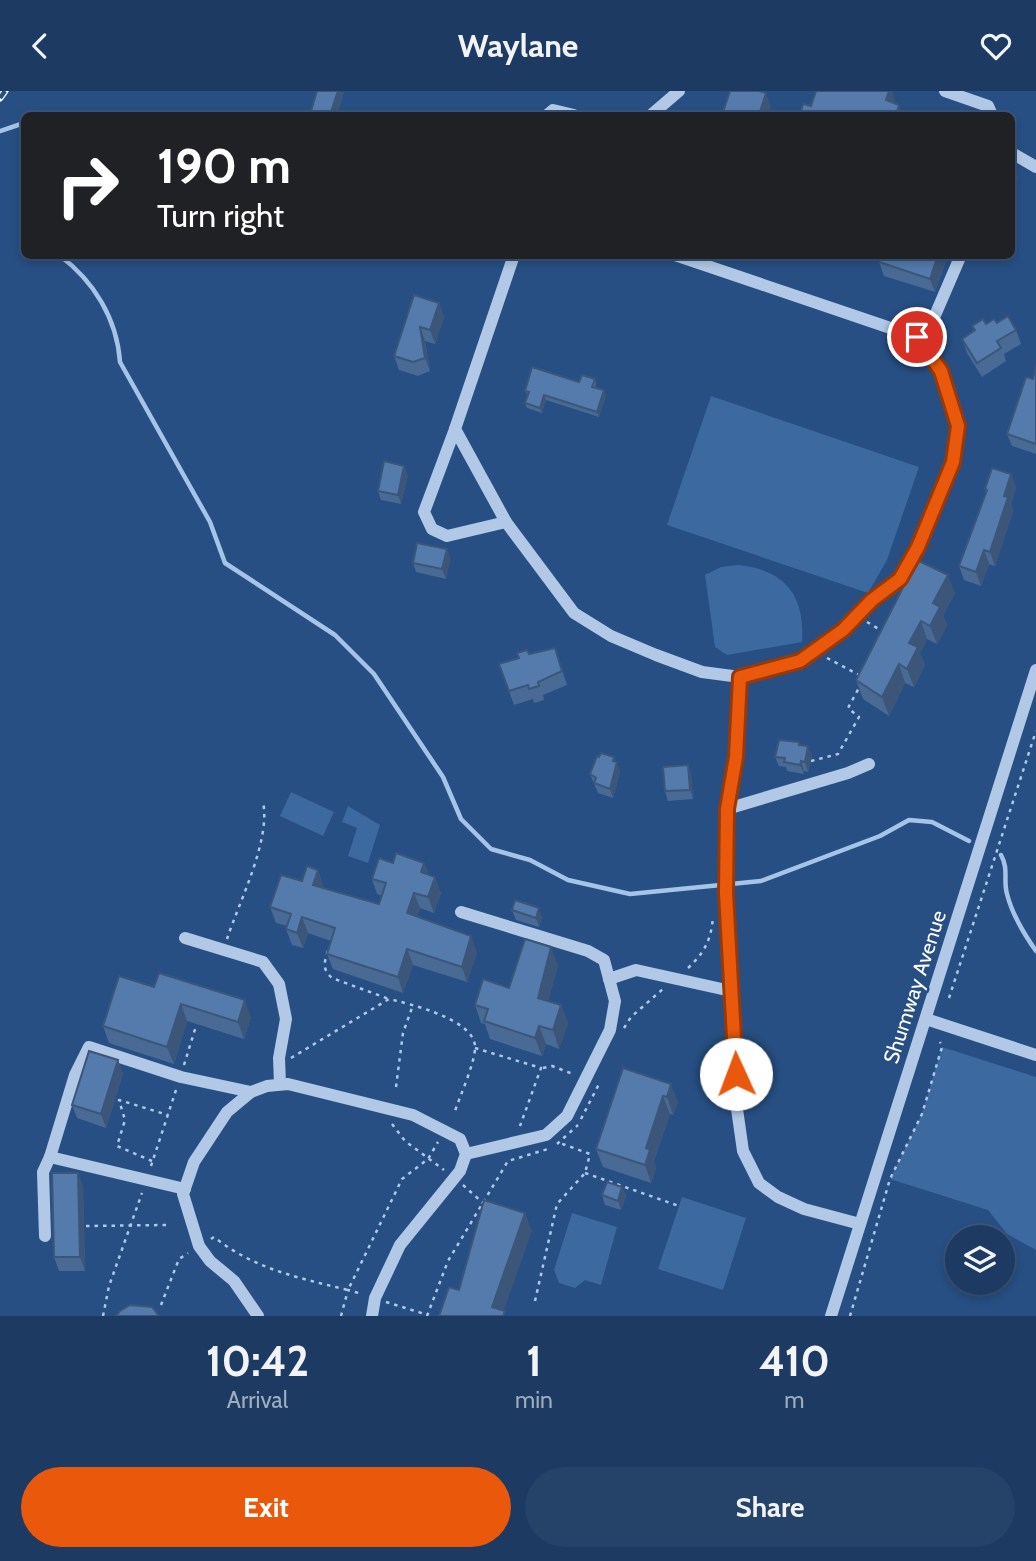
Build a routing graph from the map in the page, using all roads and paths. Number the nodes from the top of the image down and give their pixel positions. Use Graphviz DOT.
graph roads {
  1 [pos="679,91"];
  2 [pos="945,91"];
  3 [pos="654,112"];
  4 [pos="991,112"];
  5 [pos="1015,155"];
  6 [pos="1036,167"];
  7 [pos="513,259"];
  8 [pos="687,259"];
  9 [pos="959,259"];
  10 [pos="917,337"];
  11 [pos="455,429"];
  12 [pos="506,522"];
  13 [pos="867,622"];
  14 [pos="885,632"];
  15 [pos="824,656"];
  16 [pos="1036,670"];
  17 [pos="740,677"];
  18 [pos="1036,731"];
  19 [pos="811,761"];
  20 [pos="869,764"];
  21 [pos="263,802"];
  22 [pos="727,809"];
  23 [pos="461,912"];
  24 [pos="185,938"];
  25 [pos="332,941"];
  26 [pos="223,948"];
  27 [pos="609,979"];
  28 [pos="731,991"];
  29 [pos="950,998"];
  30 [pos="389,999"];
  31 [pos="414,1005"];
  32 [pos="926,1019"];
  33 [pos="196,1026"];
  34 [pos="940,1042"];
  35 [pos="475,1048"];
  36 [pos="1036,1055"];
  37 [pos="288,1060"];
  38 [pos="541,1068"];
  39 [pos="182,1073"];
  40 [pos="587,1078"];
  41 [pos="280,1084"];
  42 [pos="396,1087"];
  43 [pos="251,1092"];
  44 [pos="392,1110"];
  45 [pos="454,1114"];
  46 [pos="168,1115"];
  47 [pos="520,1126"];
  48 [pos="446,1129"];
  49 [pos="559,1143"];
  50 [pos="466,1154"];
  51 [pos="50,1157"];
  52 [pos="428,1159"];
  53 [pos="152,1161"];
  54 [pos="584,1173"];
  55 [pos="454,1177"];
  56 [pos="146,1179"];
  57 [pos="185,1189"];
  58 [pos="484,1204"];
  59 [pos="679,1206"];
  60 [pos="166,1224"];
  61 [pos="860,1224"];
  62 [pos="131,1225"];
  63 [pos="86,1226"];
  64 [pos="45,1236"];
  65 [pos="199,1246"];
  66 [pos="348,1290"];
  67 [pos="535,1301"];
  68 [pos="161,1305"];
  69 [pos="103,1316"];
  70 [pos="258,1316"];
  71 [pos="341,1316"];
  72 [pos="372,1316"];
  73 [pos="831,1316"];
  74 [pos="850,1316"];
  1 -- 3 [label="street"];
  2 -- 4 [label="street"];
  5 -- 6 [label="street"];
  7 -- 11 [label="street"];
  8 -- 10 [label="street"];
  9 -- 10 [label="street"];
  10 -- 17 [label="street"];
  11 -- 12 [label="street"];
  11 -- 12 [label="street"];
  12 -- 17 [label="street"];
  13 -- 14 [label="path"];
  15 -- 19 [label="path"];
  16 -- 32 [label="street, Shumway Avenue"];
  17 -- 22 [label="street"];
  18 -- 29 [label="path"];
  20 -- 22 [label="street"];
  21 -- 26 [label="path"];
  22 -- 28 [label="street"];
  23 -- 27 [label="street"];
  24 -- 26 [label="street"];
  25 -- 30 [label="path"];
  26 -- 41 [label="street"];
  27 -- 28 [label="street"];
  27 -- 40 [label="street"];
  28 -- 61 [label="street"];
  30 -- 31 [label="path"];
  30 -- 37 [label="path"];
  31 -- 35 [label="path"];
  31 -- 42 [label="path"];
  32 -- 36 [label="street"];
  32 -- 61 [label="street, Shumway Avenue"];
  33 -- 39 [label="path"];
  34 -- 74 [label="path"];
  35 -- 38 [label="path"];
  35 -- 45 [label="path"];
  38 -- 40 [label="path"];
  38 -- 47 [label="path"];
  39 -- 43 [label="street"];
  39 -- 46 [label="path"];
  39 -- 51 [label="street"];
  40 -- 50 [label="street"];
  41 -- 43 [label="street"];
  41 -- 44 [label="street"];
  43 -- 57 [label="street"];
  44 -- 48 [label="street"];
  44 -- 52 [label="path"];
  46 -- 53 [label="path"];
  46 -- 53 [label="path"];
  48 -- 50 [label="street"];
  48 -- 52 [label="path"];
  49 -- 54 [label="path"];
  50 -- 55 [label="street"];
  51 -- 56 [label="street"];
  51 -- 64 [label="street"];
  52 -- 55 [label="path"];
  52 -- 66 [label="path"];
  53 -- 56 [label="path"];
  54 -- 59 [label="path"];
  54 -- 67 [label="path"];
  55 -- 58 [label="path"];
  55 -- 72 [label="street"];
  56 -- 57 [label="street"];
  56 -- 62 [label="path"];
  57 -- 65 [label="street"];
  60 -- 62 [label="path"];
  61 -- 73 [label="street, Shumway Avenue"];
  62 -- 63 [label="path"];
  62 -- 69 [label="path"];
  65 -- 66 [label="path"];
  65 -- 68 [label="path"];
  65 -- 70 [label="street"];
  66 -- 71 [label="path"];
}
